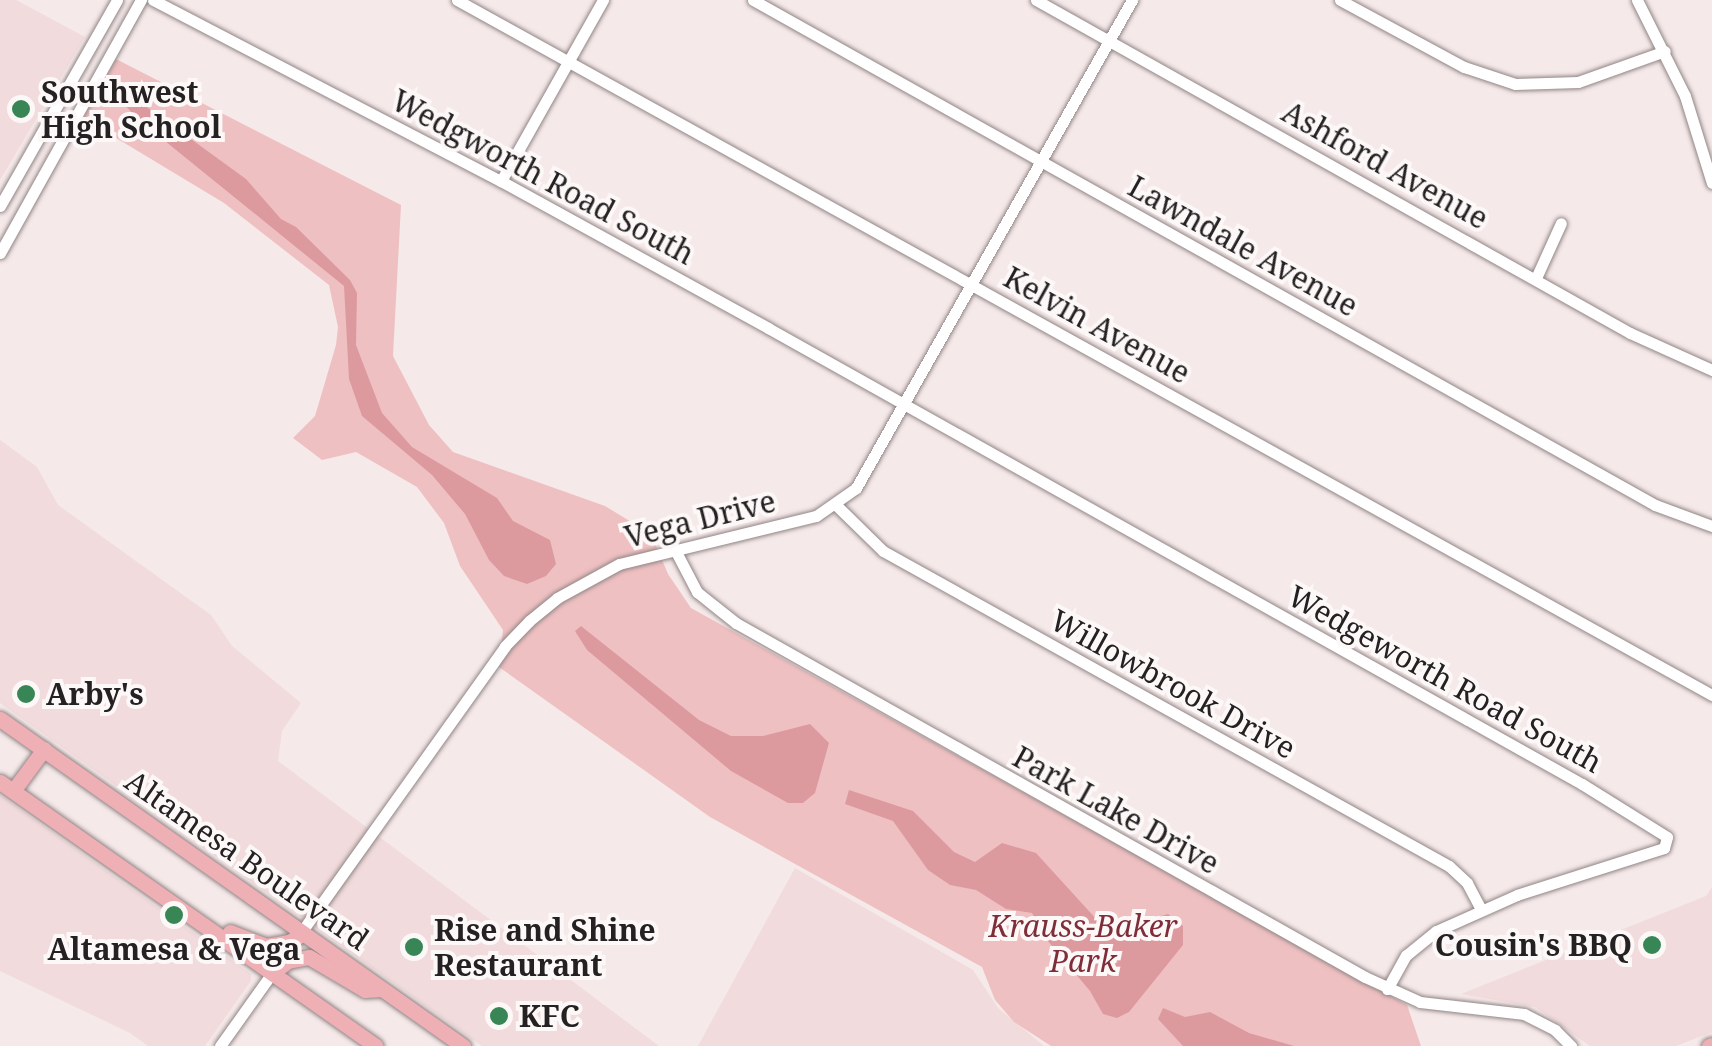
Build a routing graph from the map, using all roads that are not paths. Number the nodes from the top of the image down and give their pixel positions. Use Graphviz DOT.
graph roads {
  1 [pos="117,0"];
  2 [pos="131,0"];
  3 [pos="141,0"];
  4 [pos="153,0"];
  5 [pos="457,0"];
  6 [pos="604,0"];
  7 [pos="754,0"];
  8 [pos="1036,0"];
  9 [pos="1132,0"];
  10 [pos="1340,0"];
  11 [pos="1638,0"];
  12 [pos="128,22"];
  13 [pos="1110,40"];
  14 [pos="1665,51"];
  15 [pos="569,60"];
  16 [pos="1042,161"];
  17 [pos="501,180"];
  18 [pos="1712,183"];
  19 [pos="0,206"];
  20 [pos="1561,223"];
  21 [pos="0,253"];
  22 [pos="1536,278"];
  23 [pos="972,284"];
  24 [pos="1712,370"];
  25 [pos="904,406"];
  26 [pos="836,504"];
  27 [pos="1712,526"];
  28 [pos="674,548"];
  29 [pos="1712,695"];
  30 [pos="0,719"];
  31 [pos="44,749"];
  32 [pos="6,787"];
  33 [pos="182,910"];
  34 [pos="1480,910"];
  35 [pos="302,934"];
  36 [pos="272,972"];
  37 [pos="382,989"];
  38 [pos="1387,989"];
  39 [pos="220,1046"];
  40 [pos="375,1046"];
  41 [pos="463,1046"];
  42 [pos="1571,1046"];
  1 -- 19 [label="street"];
  2 -- 12 [label="street"];
  3 -- 12 [label="street"];
  4 -- 17 [label="street, Wedgworth Road South"];
  5 -- 15 [label="street, Kelvin Avenue"];
  6 -- 15 [label="street"];
  7 -- 16 [label="street, Lawndale Avenue"];
  8 -- 13 [label="street, Ashford Avenue"];
  9 -- 13 [label="street, Vega Drive"];
  10 -- 14 [label="street"];
  11 -- 14 [label="street"];
  12 -- 21 [label="street"];
  13 -- 16 [label="street, Vega Drive"];
  13 -- 22 [label="street, Ashford Avenue"];
  14 -- 18 [label="street"];
  15 -- 17 [label="street"];
  15 -- 23 [label="street, Kelvin Avenue"];
  16 -- 23 [label="street, Vega Drive"];
  16 -- 27 [label="street, Lawndale Avenue"];
  17 -- 25 [label="street, Wedgworth Road South"];
  20 -- 22 [label="street"];
  22 -- 24 [label="street, Ashford Avenue"];
  23 -- 25 [label="street, Vega Drive"];
  23 -- 29 [label="street, Kelvin Avenue"];
  25 -- 26 [label="street, Vega Drive"];
  25 -- 34 [label="street, Wedgeworth Road South"];
  26 -- 28 [label="street, Vega Drive"];
  26 -- 34 [label="street, Willowbrook Drive"];
  28 -- 35 [label="street, Vega Drive"];
  28 -- 38 [label="street, Park Lake Drive"];
  30 -- 31 [label="main road, Altamesa Boulevard"];
  31 -- 32 [label="main road"];
  31 -- 35 [label="main road, Altamesa Boulevard"];
  32 -- 33 [label="main road"];
  33 -- 35 [label="main road"];
  33 -- 36 [label="main road"];
  34 -- 38 [label="street, Wedgeworth Road South"];
  35 -- 36 [label="street, Vega Drive"];
  35 -- 37 [label="main road, Altamesa Boulevard"];
  36 -- 37 [label="main road"];
  36 -- 39 [label="street, Vega Drive"];
  36 -- 40 [label="main road"];
  37 -- 41 [label="main road, Altamesa Boulevard"];
  38 -- 42 [label="street, Park Lake Drive"];
}
